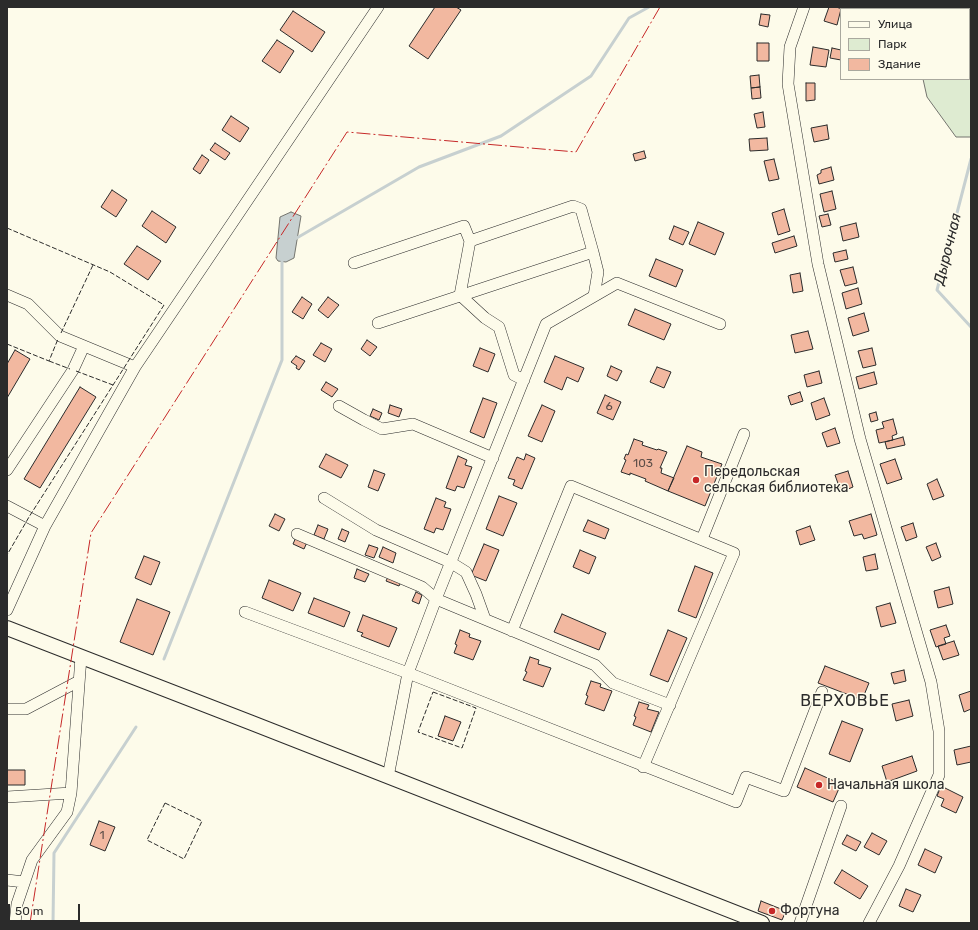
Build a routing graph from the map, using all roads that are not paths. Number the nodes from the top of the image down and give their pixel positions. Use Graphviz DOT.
graph roads {
  1 [pos="378,7"];
  2 [pos="804,7"];
  3 [pos="470,241"];
  4 [pos="593,252"];
  5 [pos="354,263"];
  6 [pos="460,295"];
  7 [pos="7,296"];
  8 [pos="594,296"];
  9 [pos="378,323"];
  10 [pos="720,324"];
  11 [pos="84,346"];
  12 [pos="136,367"];
  13 [pos="524,380"];
  14 [pos="339,406"];
  15 [pos="744,434"];
  16 [pos="493,458"];
  17 [pos="7,470"];
  18 [pos="324,498"];
  19 [pos="7,506"];
  20 [pos="45,526"];
  21 [pos="298,534"];
  22 [pos="702,539"];
  23 [pos="450,562"];
  24 [pos="436,599"];
  25 [pos="7,610"];
  26 [pos="245,612"];
  27 [pos="485,619"];
  28 [pos="7,628"];
  29 [pos="512,631"];
  30 [pos="81,657"];
  31 [pos="408,673"];
  32 [pos="78,681"];
  33 [pos="822,692"];
  34 [pos="670,705"];
  35 [pos="7,709"];
  36 [pos="644,767"];
  37 [pos="388,777"];
  38 [pos="71,793"];
  39 [pos="7,797"];
  40 [pos="841,806"];
  41 [pos="7,880"];
  42 [pos="24,882"];
  43 [pos="15,923"];
  44 [pos="762,923"];
  45 [pos="800,923"];
  46 [pos="869,923"];
  1 -- 12 [label="street"];
  2 -- 46 [label="street"];
  3 -- 4 [label="street"];
  3 -- 5 [label="street"];
  3 -- 6 [label="street"];
  4 -- 6 [label="street"];
  4 -- 8 [label="street"];
  6 -- 9 [label="street"];
  6 -- 13 [label="street"];
  7 -- 11 [label="street"];
  8 -- 10 [label="street"];
  8 -- 13 [label="street"];
  11 -- 12 [label="street"];
  11 -- 17 [label="street"];
  12 -- 20 [label="street"];
  13 -- 16 [label="street"];
  14 -- 16 [label="street"];
  15 -- 22 [label="street"];
  16 -- 23 [label="street"];
  18 -- 23 [label="street"];
  19 -- 20 [label="street"];
  20 -- 25 [label="street"];
  21 -- 24 [label="street"];
  22 -- 29 [label="street"];
  22 -- 34 [label="street"];
  23 -- 24 [label="street"];
  23 -- 27 [label="street"];
  24 -- 27 [label="street"];
  24 -- 31 [label="street"];
  26 -- 31 [label="street"];
  27 -- 29 [label="street"];
  28 -- 30 [label="main road"];
  29 -- 34 [label="street"];
  30 -- 32 [label="street"];
  30 -- 37 [label="main road"];
  31 -- 36 [label="street"];
  31 -- 37 [label="street"];
  32 -- 35 [label="street"];
  32 -- 38 [label="street"];
  33 -- 36 [label="street"];
  34 -- 36 [label="street"];
  37 -- 44 [label="main road"];
  38 -- 39 [label="street"];
  38 -- 42 [label="street"];
  40 -- 45 [label="street"];
  41 -- 42 [label="street"];
  42 -- 43 [label="street"];
}
